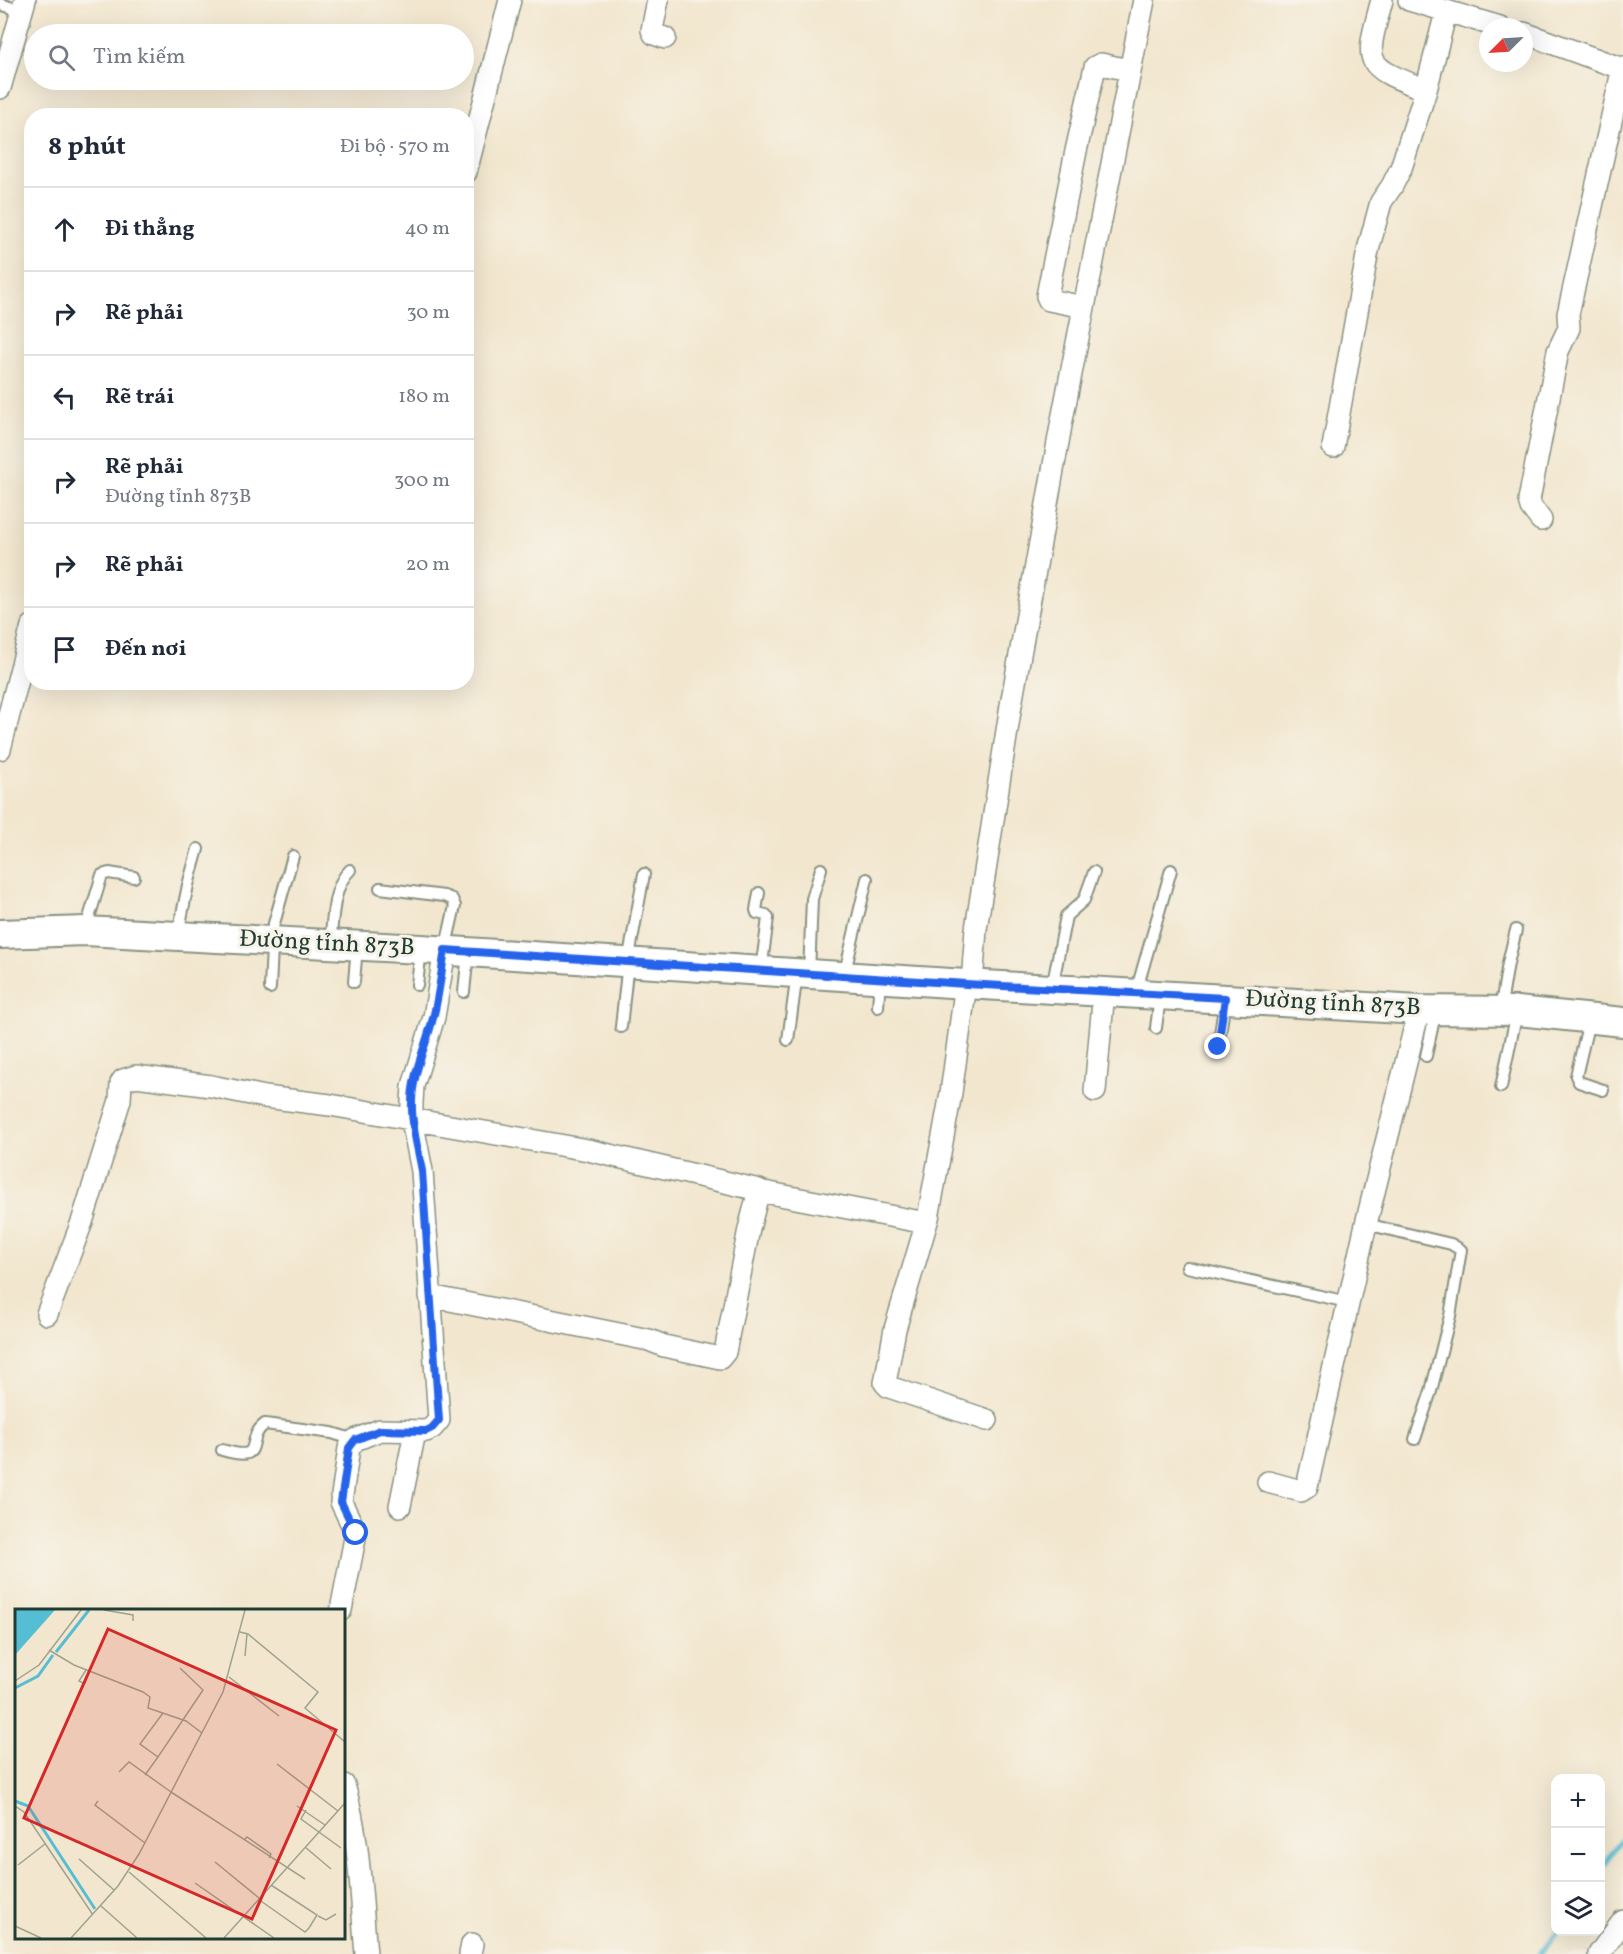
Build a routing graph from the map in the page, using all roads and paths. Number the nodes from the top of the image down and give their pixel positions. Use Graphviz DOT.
graph roads {
  1 [pos="510,0"];
  2 [pos="658,0"];
  3 [pos="1144,0"];
  4 [pos="1382,0"];
  5 [pos="1409,0"];
  6 [pos="0,4"];
  7 [pos="23,5"];
  8 [pos="1459,10"];
  9 [pos="1479,18"];
  10 [pos="1533,36"];
  11 [pos="665,38"];
  12 [pos="1623,68"];
  13 [pos="1129,70"];
  14 [pos="0,88"];
  15 [pos="1426,90"];
  16 [pos="474,140"];
  17 [pos="1084,307"];
  18 [pos="1333,447"];
  19 [pos="1541,520"];
  20 [pos="24,657"];
  21 [pos="0,749"];
  22 [pos="198,849"];
  23 [pos="293,856"];
  24 [pos="821,869"];
  25 [pos="350,870"];
  26 [pos="1171,870"];
  27 [pos="1094,872"];
  28 [pos="644,874"];
  29 [pos="134,877"];
  30 [pos="867,879"];
  31 [pos="380,888"];
  32 [pos="759,893"];
  33 [pos="1516,930"];
  34 [pos="85,932"];
  35 [pos="0,934"];
  36 [pos="177,937"];
  37 [pos="271,941"];
  38 [pos="343,945"];
  39 [pos="445,950"];
  40 [pos="628,962"];
  41 [pos="761,971"];
  42 [pos="803,974"];
  43 [pos="844,976"];
  44 [pos="970,976"];
  45 [pos="880,979"];
  46 [pos="354,982"];
  47 [pos="417,985"];
  48 [pos="270,988"];
  49 [pos="1052,988"];
  50 [pos="1104,991"];
  51 [pos="464,992"];
  52 [pos="1148,993"];
  53 [pos="1225,998"];
  54 [pos="878,1007"];
  55 [pos="1428,1010"];
  56 [pos="1509,1011"];
  57 [pos="1590,1018"];
  58 [pos="1623,1022"];
  59 [pos="621,1027"];
  60 [pos="1156,1028"];
  61 [pos="788,1040"];
  62 [pos="1218,1047"];
  63 [pos="1426,1056"];
  64 [pos="1502,1087"];
  65 [pos="1603,1090"];
  66 [pos="1095,1091"];
  67 [pos="412,1120"];
  68 [pos="759,1191"];
  69 [pos="926,1223"];
  70 [pos="1366,1224"];
  71 [pos="1187,1267"];
  72 [pos="430,1296"];
  73 [pos="1348,1302"];
  74 [pos="47,1314"];
  75 [pos="987,1420"];
  76 [pos="415,1432"];
  77 [pos="1415,1439"];
  78 [pos="355,1440"];
  79 [pos="222,1450"];
  80 [pos="1268,1482"];
  81 [pos="400,1506"];
  82 [pos="341,1609"];
  83 [pos="345,1789"];
  84 [pos="1623,1921"];
  85 [pos="366,1954"];
  86 [pos="1599,1954"];
  1 -- 16 [label="street"];
  2 -- 11 [label="street"];
  3 -- 13 [label="street"];
  4 -- 15 [label="street"];
  5 -- 8 [label="street"];
  6 -- 7 [label="lane"];
  7 -- 14 [label="street"];
  8 -- 9 [label="street"];
  8 -- 15 [label="street"];
  10 -- 12 [label="street"];
  12 -- 19 [label="street"];
  13 -- 17 [label="street"];
  13 -- 17 [label="street"];
  15 -- 18 [label="street"];
  17 -- 44 [label="street"];
  20 -- 21 [label="street"];
  22 -- 36 [label="lane"];
  23 -- 37 [label="lane"];
  24 -- 42 [label="lane"];
  25 -- 38 [label="lane"];
  26 -- 52 [label="lane"];
  27 -- 49 [label="lane"];
  28 -- 40 [label="lane"];
  29 -- 34 [label="lane"];
  30 -- 43 [label="lane"];
  31 -- 39 [label="lane"];
  32 -- 41 [label="lane"];
  33 -- 56 [label="lane"];
  34 -- 35 [label="main road, Đường tỉnh 873B"];
  34 -- 36 [label="main road, Đường tỉnh 873B"];
  36 -- 37 [label="main road, Đường tỉnh 873B"];
  37 -- 38 [label="main road, Đường tỉnh 873B"];
  37 -- 48 [label="lane"];
  38 -- 39 [label="main road, Đường tỉnh 873B"];
  38 -- 46 [label="lane"];
  39 -- 40 [label="main road, Đường tỉnh 873B"];
  39 -- 47 [label="lane"];
  39 -- 51 [label="lane"];
  39 -- 67 [label="street"];
  40 -- 41 [label="main road, Đường tỉnh 873B"];
  40 -- 59 [label="lane"];
  41 -- 42 [label="main road, Đường tỉnh 873B"];
  42 -- 43 [label="main road, Đường tỉnh 873B"];
  42 -- 61 [label="lane"];
  43 -- 45 [label="main road, Đường tỉnh 873B"];
  44 -- 45 [label="main road, Đường tỉnh 873B"];
  44 -- 49 [label="main road, Đường tỉnh 873B"];
  44 -- 69 [label="street"];
  45 -- 54 [label="lane"];
  49 -- 50 [label="main road, Đường tỉnh 873B"];
  50 -- 52 [label="main road, Đường tỉnh 873B"];
  50 -- 66 [label="street"];
  52 -- 53 [label="main road, Đường tỉnh 873B"];
  52 -- 60 [label="lane"];
  53 -- 55 [label="main road, Đường tỉnh 873B"];
  53 -- 62 [label="lane"];
  55 -- 56 [label="main road, Đường tỉnh 873B"];
  55 -- 63 [label="lane"];
  55 -- 70 [label="street"];
  56 -- 57 [label="main road, Đường tỉnh 873B"];
  56 -- 64 [label="lane"];
  57 -- 58 [label="main road, Đường tỉnh 873B"];
  57 -- 65 [label="lane"];
  67 -- 68 [label="street"];
  67 -- 72 [label="street"];
  67 -- 74 [label="street"];
  68 -- 69 [label="street"];
  68 -- 72 [label="street"];
  69 -- 75 [label="street"];
  70 -- 73 [label="street"];
  70 -- 77 [label="lane"];
  71 -- 73 [label="lane"];
  72 -- 76 [label="street"];
  73 -- 80 [label="street"];
  76 -- 78 [label="street"];
  76 -- 81 [label="street"];
  78 -- 79 [label="lane"];
  78 -- 82 [label="street"];
  83 -- 85 [label="street"];
  84 -- 86 [label="street"];
}
